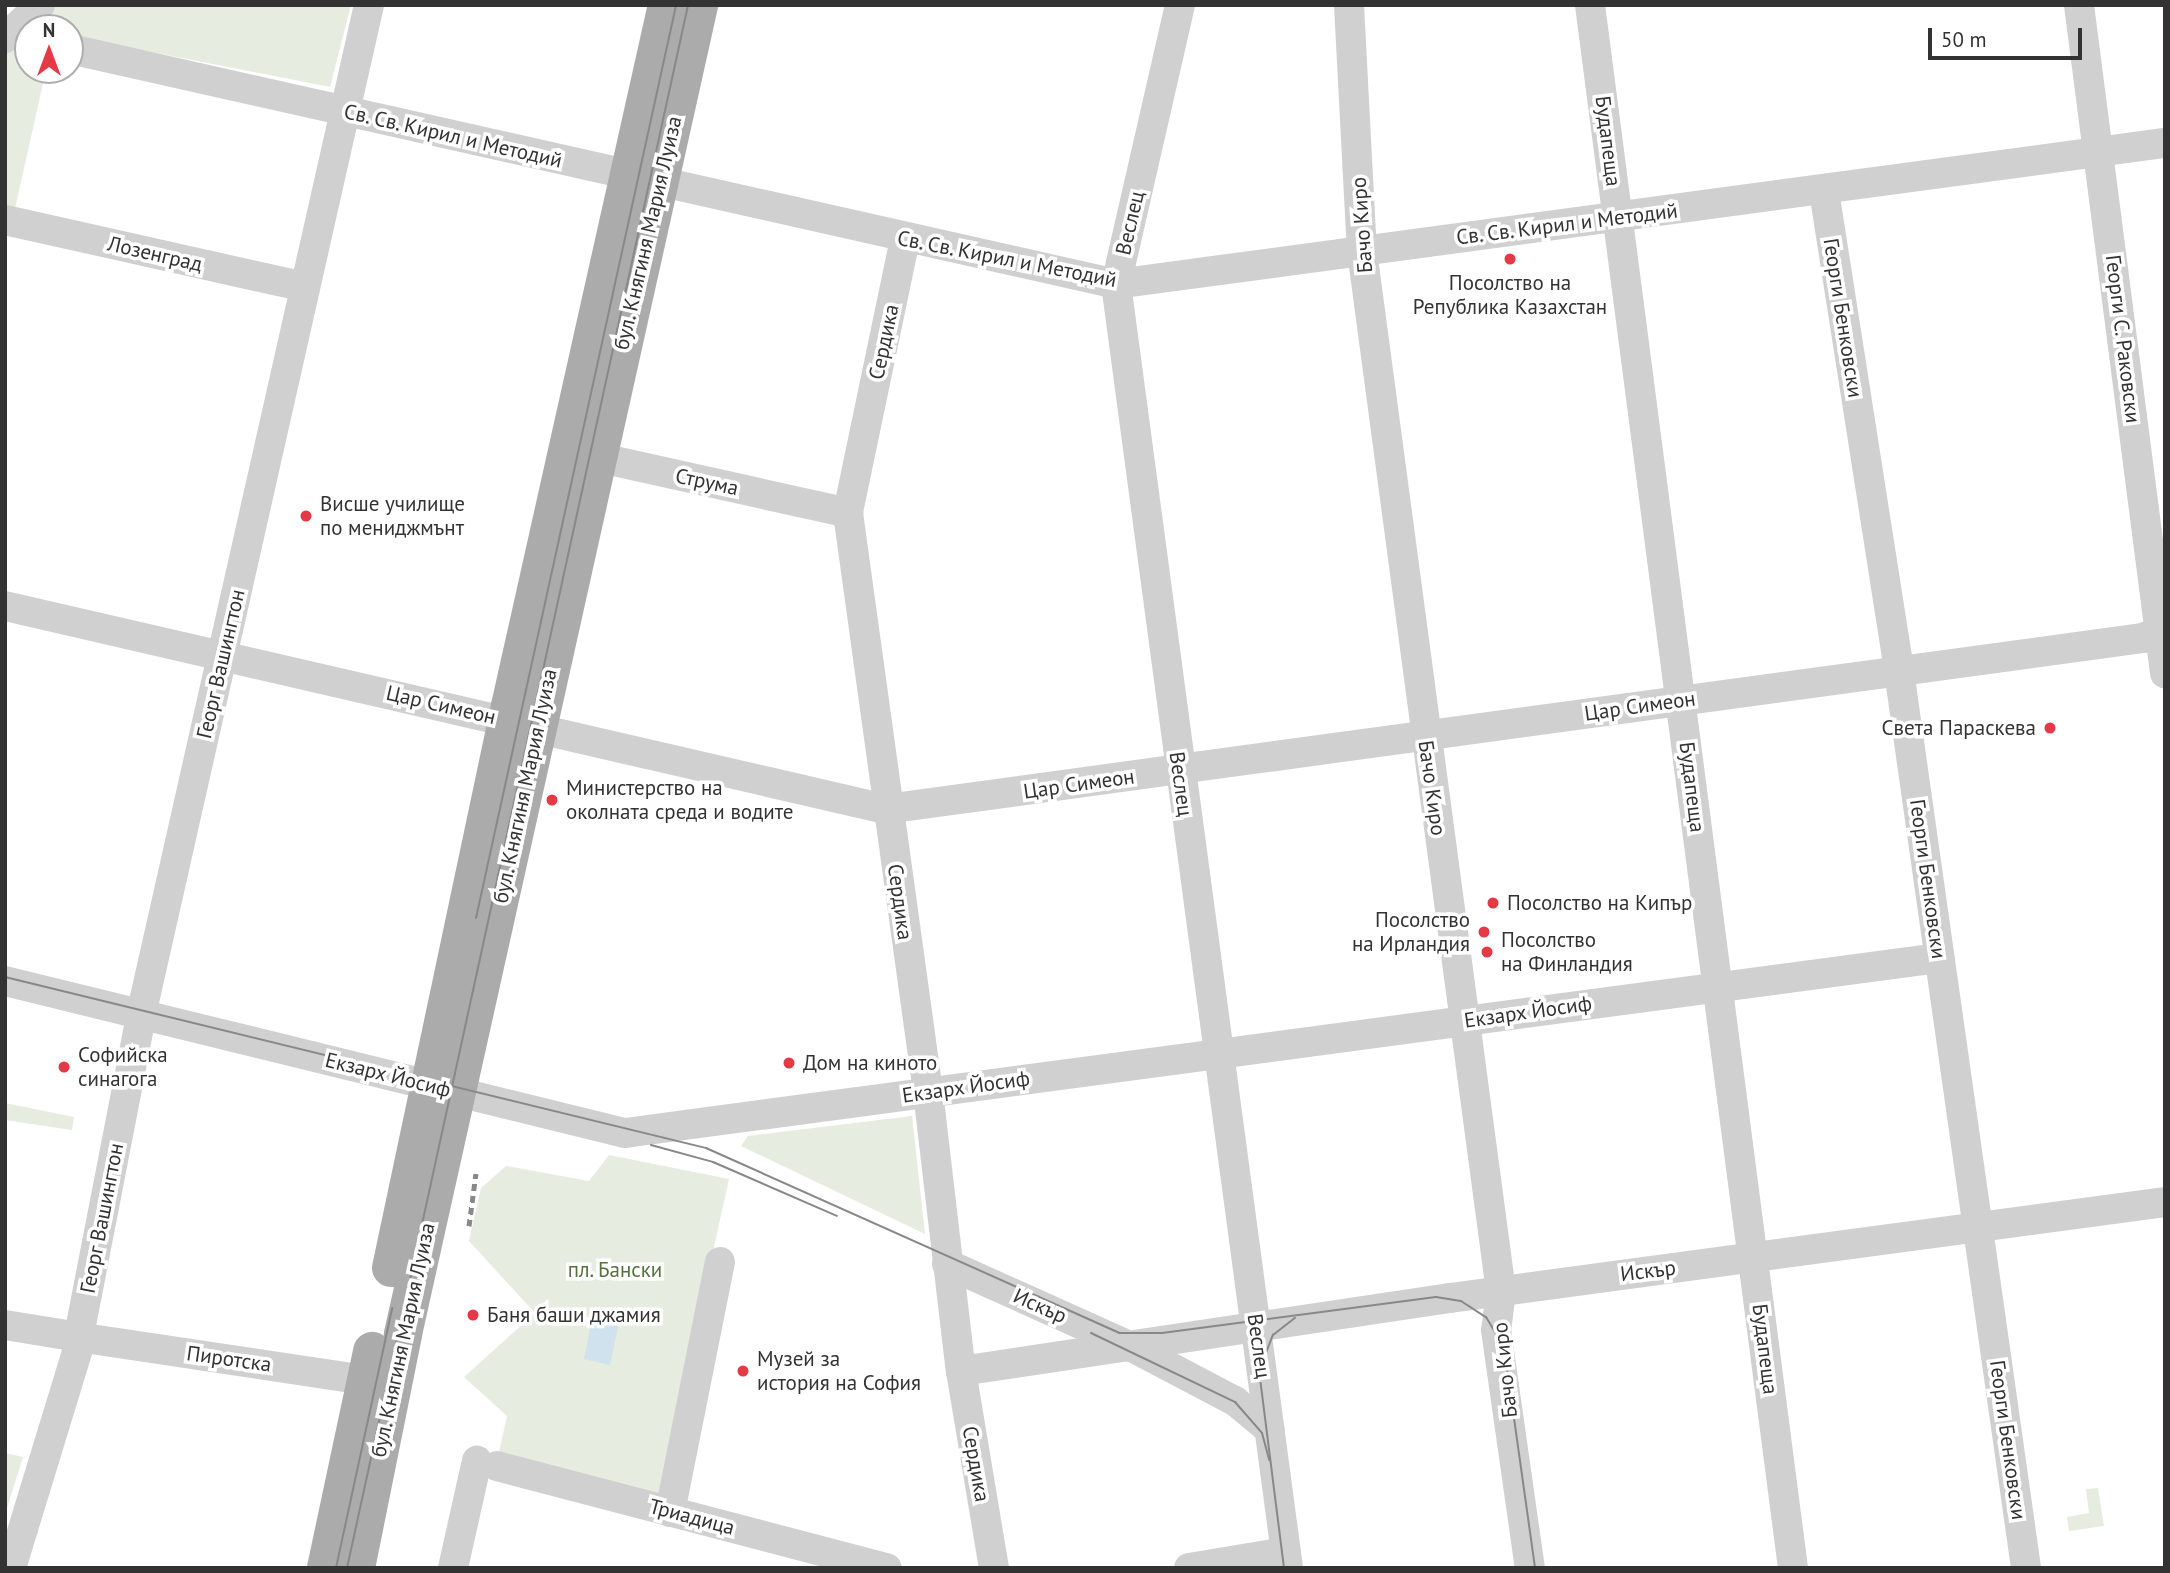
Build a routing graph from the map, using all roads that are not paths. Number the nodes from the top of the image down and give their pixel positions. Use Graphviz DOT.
graph roads {
  1 [pos="40,5"];
  2 [pos="369,5"];
  3 [pos="667,5"];
  4 [pos="699,5"];
  5 [pos="1180,5"];
  6 [pos="1349,5"];
  7 [pos="1590,5"];
  8 [pos="2079,5"];
  9 [pos="12,37"];
  10 [pos="84,52"];
  11 [pos="345,111"];
  12 [pos="2165,143"];
  13 [pos="2099,152"];
  14 [pos="644,179"];
  15 [pos="1824,191"];
  16 [pos="1618,218"];
  17 [pos="5,220"];
  18 [pos="905,239"];
  19 [pos="1362,251"];
  20 [pos="1116,284"];
  21 [pos="305,287"];
  22 [pos="582,454"];
  23 [pos="848,513"];
  24 [pos="5,606"];
  25 [pos="2162,629"];
  26 [pos="223,655"];
  27 [pos="1899,671"];
  28 [pos="2165,673"];
  29 [pos="1680,700"];
  30 [pos="522,724"];
  31 [pos="1424,736"];
  32 [pos="1179,770"];
  33 [pos="886,809"];
  34 [pos="1940,958"];
  35 [pos="5,981"];
  36 [pos="1718,987"];
  37 [pos="141,1015"];
  38 [pos="1466,1021"];
  39 [pos="1222,1053"];
  40 [pos="443,1088"];
  41 [pos="928,1092"];
  42 [pos="2165,1202"];
  43 [pos="1978,1227"];
  44 [pos="1753,1258"];
  45 [pos="720,1262"];
  46 [pos="947,1264"];
  47 [pos="1501,1291"];
  48 [pos="5,1325"];
  49 [pos="1256,1329"];
  50 [pos="79,1337"];
  51 [pos="1132,1347"];
  52 [pos="961,1371"];
  53 [pos="366,1380"];
  54 [pos="1270,1430"];
  55 [pos="670,1512"];
  56 [pos="1287,1560"];
  57 [pos="11,1568"];
  58 [pos="326,1568"];
  59 [pos="356,1568"];
  60 [pos="453,1568"];
  61 [pos="887,1568"];
  62 [pos="994,1568"];
  63 [pos="1189,1568"];
  64 [pos="1530,1568"];
  65 [pos="1793,1568"];
  66 [pos="2025,1568"];
  1 -- 9 [label="street"];
  2 -- 11 [label="street, Георг Вашингтон"];
  3 -- 14 [label="main road, бул. Княгиня Мария Луиза"];
  4 -- 14 [label="main road, бул. Княгиня Мария Луиза"];
  5 -- 20 [label="street, Веслец"];
  6 -- 19 [label="street, Бачо Киро"];
  7 -- 16 [label="street, Будапеща"];
  8 -- 13 [label="street, Георги С. Раковски"];
  10 -- 11 [label="street, Св. Св. Кирил и Методий"];
  11 -- 14 [label="street, Св. Св. Кирил и Методий"];
  11 -- 21 [label="street, Георг Вашингтон"];
  12 -- 13 [label="street, Св. Св. Кирил и Методий"];
  13 -- 15 [label="street, Св. Св. Кирил и Методий"];
  13 -- 25 [label="street, Георги С. Раковски"];
  14 -- 18 [label="street, Св. Св. Кирил и Методий"];
  14 -- 22 [label="main road, бул. Княгиня Мария Луиза"];
  15 -- 16 [label="street, Св. Св. Кирил и Методий"];
  15 -- 27 [label="street, Георги Бенковски"];
  16 -- 19 [label="street, Св. Св. Кирил и Методий"];
  16 -- 29 [label="street, Будапеща"];
  17 -- 21 [label="street, Лозенград"];
  18 -- 20 [label="street, Св. Св. Кирил и Методий"];
  18 -- 23 [label="street, Сердика"];
  19 -- 20 [label="street, Св. Св. Кирил и Методий"];
  19 -- 31 [label="street, Бачо Киро"];
  20 -- 32 [label="street, Веслец"];
  21 -- 26 [label="street, Георг Вашингтон"];
  22 -- 23 [label="street, Струма"];
  22 -- 30 [label="main road, бул. Княгиня Мария Луиза"];
  23 -- 33 [label="street, Сердика"];
  24 -- 26 [label="street, Цар Симеон"];
  25 -- 27 [label="street, Цар Симеон"];
  25 -- 28 [label="street, Георги С. Раковски"];
  26 -- 30 [label="street, Цар Симеон"];
  26 -- 37 [label="street, Георг Вашингтон"];
  27 -- 29 [label="street, Цар Симеон"];
  27 -- 34 [label="street, Георги Бенковски"];
  29 -- 31 [label="street, Цар Симеон"];
  29 -- 36 [label="street, Будапеща"];
  30 -- 33 [label="street, Цар Симеон"];
  30 -- 40 [label="main road, бул. Княгиня Мария Луиза"];
  31 -- 32 [label="street, Цар Симеон"];
  31 -- 38 [label="street, Бачо Киро"];
  32 -- 33 [label="street, Цар Симеон"];
  32 -- 39 [label="street, Веслец"];
  33 -- 41 [label="street, Сердика"];
  34 -- 36 [label="street, Екзарх Йосиф"];
  34 -- 43 [label="street, Георги Бенковски"];
  35 -- 37 [label="street, Екзарх Йосиф"];
  36 -- 38 [label="street, Екзарх Йосиф"];
  36 -- 44 [label="street, Будапеща"];
  37 -- 40 [label="street, Екзарх Йосиф"];
  37 -- 50 [label="street, Георг Вашингтон"];
  38 -- 39 [label="street, Екзарх Йосиф"];
  38 -- 47 [label="street, Бачо Киро"];
  39 -- 41 [label="street, Екзарх Йосиф"];
  39 -- 49 [label="street, Веслец"];
  40 -- 41 [label="street, Екзарх Йосиф"];
  40 -- 53 [label="main road, бул. Княгиня Мария Луиза"];
  40 -- 59 [label="main road, бул. Княгиня Мария Луиза"];
  41 -- 46 [label="street, Сердика"];
  42 -- 43 [label="street, Искър"];
  43 -- 44 [label="street, Искър"];
  43 -- 66 [label="street, Георги Бенковски"];
  44 -- 47 [label="street, Искър"];
  44 -- 65 [label="street, Будапеща"];
  45 -- 55 [label="street"];
  46 -- 51 [label="street, Искър"];
  46 -- 52 [label="street, Сердика"];
  47 -- 49 [label="street, Искър"];
  47 -- 64 [label="street, Бачо Киро"];
  48 -- 50 [label="street, Пиротска"];
  49 -- 51 [label="street, Искър"];
  49 -- 54 [label="street, Веслец"];
  50 -- 53 [label="street, Пиротска"];
  50 -- 57 [label="street, Георг Вашингтон"];
  51 -- 52 [label="street, Искър"];
  51 -- 54 [label="street, Искър"];
  52 -- 62 [label="street, Сердика"];
  53 -- 58 [label="main road, бул. Княгиня Мария Луиза"];
  54 -- 56 [label="street, Веслец"];
  55 -- 60 [label="street, Триадица"];
  55 -- 61 [label="street, Триадица"];
  56 -- 63 [label="street"];
}
